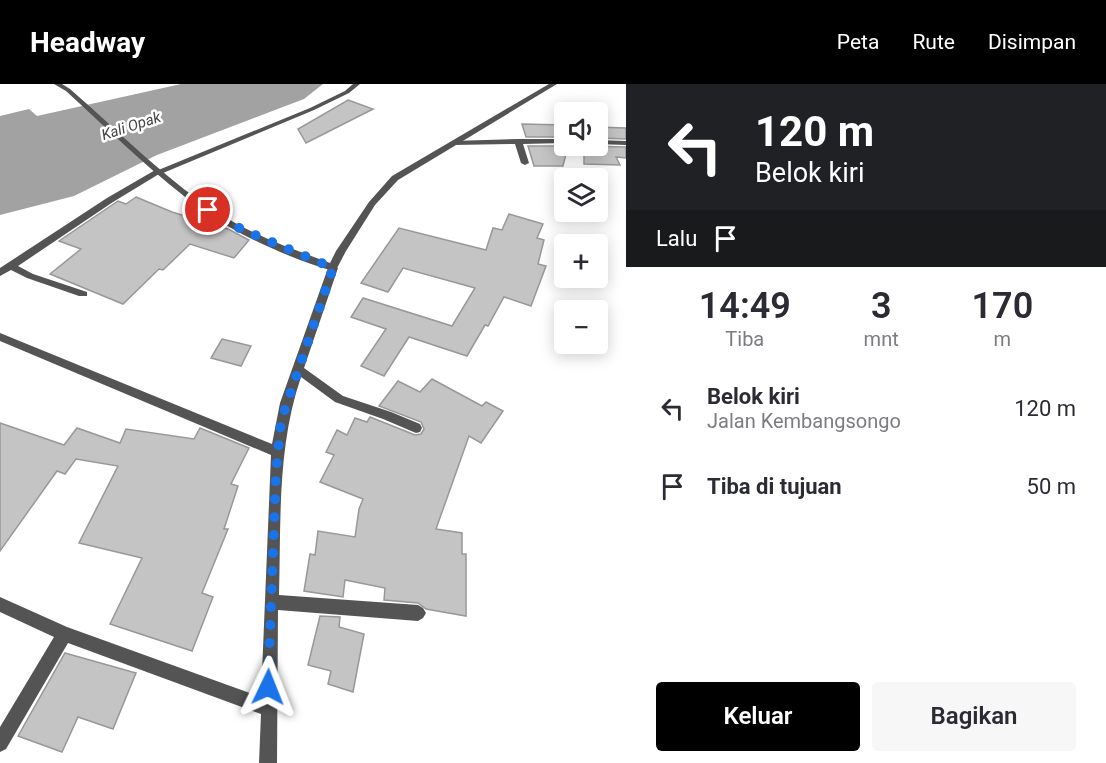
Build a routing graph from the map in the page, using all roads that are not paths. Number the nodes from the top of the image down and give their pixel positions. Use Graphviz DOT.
graph roads {
  1 [pos="57,84"];
  2 [pos="357,84"];
  3 [pos="554,84"];
  4 [pos="518,141"];
  5 [pos="554,141"];
  6 [pos="608,142"];
  7 [pos="626,142"];
  8 [pos="453,143"];
  9 [pos="525,164"];
  10 [pos="159,170"];
  11 [pos="11,266"];
  12 [pos="333,268"];
  13 [pos="0,273"];
  14 [pos="83,294"];
  15 [pos="0,337"];
  16 [pos="297,369"];
  17 [pos="416,428"];
  18 [pos="277,452"];
  19 [pos="271,602"];
  20 [pos="0,604"];
  21 [pos="418,613"];
  22 [pos="65,634"];
  23 [pos="268,708"];
  24 [pos="0,743"];
  25 [pos="268,763"];
  1 -- 10 [label="street"];
  2 -- 10 [label="street"];
  3 -- 8 [label="street"];
  4 -- 5 [label="street"];
  4 -- 8 [label="street"];
  4 -- 9 [label="street"];
  6 -- 7 [label="street"];
  8 -- 12 [label="street"];
  10 -- 11 [label="street"];
  10 -- 12 [label="street"];
  11 -- 13 [label="street"];
  11 -- 14 [label="street"];
  12 -- 16 [label="street"];
  15 -- 18 [label="street"];
  16 -- 17 [label="street"];
  16 -- 18 [label="street"];
  18 -- 19 [label="street"];
  19 -- 21 [label="street"];
  19 -- 23 [label="street"];
  20 -- 22 [label="street"];
  22 -- 23 [label="street"];
  22 -- 24 [label="street"];
  23 -- 25 [label="street"];
}
